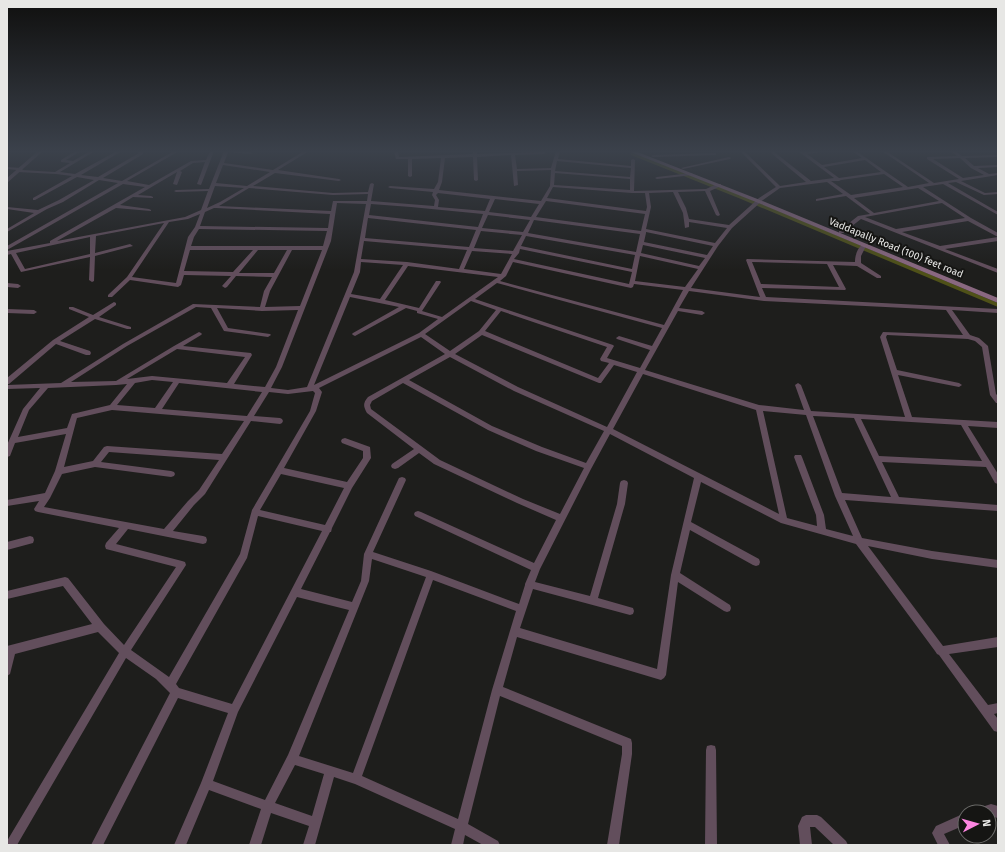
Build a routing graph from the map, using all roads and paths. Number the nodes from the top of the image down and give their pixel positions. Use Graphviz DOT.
graph roads {
  1 [pos="212,190"];
  2 [pos="50,191"];
  3 [pos="79,191"];
  4 [pos="108,191"];
  5 [pos="142,191"];
  6 [pos="176,191"];
  7 [pos="185,191"];
  8 [pos="244,191"];
  9 [pos="295,191"];
  10 [pos="436,191"];
  11 [pos="549,191"];
  12 [pos="615,191"];
  13 [pos="675,191"];
  14 [pos="714,191"];
  15 [pos="724,191"];
  16 [pos="729,191"];
  17 [pos="773,191"];
  18 [pos="841,191"];
  19 [pos="887,191"];
  20 [pos="927,191"];
  21 [pos="958,191"];
  22 [pos="978,191"];
  23 [pos="632,192"];
  24 [pos="646,192"];
  25 [pos="370,193"];
  26 [pos="998,193"];
  27 [pos="133,196"];
  28 [pos="848,196"];
  29 [pos="151,197"];
  30 [pos="493,198"];
  31 [pos="35,199"];
  32 [pos="818,200"];
  33 [pos="369,201"];
  34 [pos="543,201"];
  35 [pos="757,202"];
  36 [pos="942,202"];
  37 [pos="114,206"];
  38 [pos="216,207"];
  39 [pos="436,207"];
  40 [pos="7,208"];
  41 [pos="149,210"];
  42 [pos="39,212"];
  43 [pos="203,212"];
  44 [pos="333,212"];
  45 [pos="648,212"];
  46 [pos="487,213"];
  47 [pos="872,213"];
  48 [pos="998,214"];
  49 [pos="718,215"];
  50 [pos="366,216"];
  51 [pos="860,216"];
  52 [pos="533,218"];
  53 [pos="968,219"];
  54 [pos="687,220"];
  55 [pos="168,221"];
  56 [pos="197,227"];
  57 [pos="687,227"];
  58 [pos="730,227"];
  59 [pos="479,229"];
  60 [pos="330,230"];
  61 [pos="7,231"];
  62 [pos="644,231"];
  63 [pos="894,231"];
  64 [pos="841,232"];
  65 [pos="525,234"];
  66 [pos="998,235"];
  67 [pos="93,236"];
  68 [pos="998,238"];
  69 [pos="362,239"];
  70 [pos="641,243"];
  71 [pos="716,245"];
  72 [pos="130,246"];
  73 [pos="44,247"];
  74 [pos="862,247"];
  75 [pos="7,248"];
  76 [pos="188,248"];
  77 [pos="290,248"];
  78 [pos="325,248"];
  79 [pos="471,248"];
  80 [pos="939,248"];
  81 [pos="256,249"];
  82 [pos="517,250"];
  83 [pos="10,253"];
  84 [pos="638,254"];
  85 [pos="91,255"];
  86 [pos="708,257"];
  87 [pos="358,260"];
  88 [pos="512,260"];
  89 [pos="829,263"];
  90 [pos="407,264"];
  91 [pos="858,264"];
  92 [pos="701,268"];
  93 [pos="461,270"];
  94 [pos="634,271"];
  95 [pos="998,271"];
  96 [pos="182,273"];
  97 [pos="235,274"];
  98 [pos="275,275"];
  99 [pos="503,276"];
  100 [pos="879,277"];
  101 [pos="129,278"];
  102 [pos="92,280"];
  103 [pos="495,281"];
  104 [pos="438,282"];
  105 [pos="632,282"];
  106 [pos="7,285"];
  107 [pos="18,286"];
  108 [pos="225,286"];
  109 [pos="759,286"];
  110 [pos="687,289"];
  111 [pos="348,295"];
  112 [pos="110,296"];
  113 [pos="998,297"];
  114 [pos="470,299"];
  115 [pos="764,299"];
  116 [pos="381,302"];
  117 [pos="998,302"];
  118 [pos="114,304"];
  119 [pos="214,306"];
  120 [pos="404,307"];
  121 [pos="71,308"];
  122 [pos="302,308"];
  123 [pos="947,308"];
  124 [pos="262,309"];
  125 [pos="500,309"];
  126 [pos="676,309"];
  127 [pos="7,310"];
  128 [pos="420,310"];
  129 [pos="998,310"];
  130 [pos="34,312"];
  131 [pos="702,313"];
  132 [pos="94,317"];
  133 [pos="443,318"];
  134 [pos="666,327"];
  135 [pos="129,328"];
  136 [pos="481,332"];
  137 [pos="199,334"];
  138 [pos="355,334"];
  139 [pos="421,334"];
  140 [pos="268,335"];
  141 [pos="968,337"];
  142 [pos="619,338"];
  143 [pos="56,341"];
  144 [pos="176,347"];
  145 [pos="654,349"];
  146 [pos="88,353"];
  147 [pos="450,354"];
  148 [pos="613,362"];
  149 [pos="641,371"];
  150 [pos="894,372"];
  151 [pos="178,380"];
  152 [pos="402,380"];
  153 [pos="133,381"];
  154 [pos="7,382"];
  155 [pos="116,383"];
  156 [pos="798,385"];
  157 [pos="959,385"];
  158 [pos="46,386"];
  159 [pos="61,386"];
  160 [pos="230,386"];
  161 [pos="7,387"];
  162 [pos="314,388"];
  163 [pos="268,390"];
  164 [pos="998,401"];
  165 [pos="112,407"];
  166 [pos="759,408"];
  167 [pos="157,410"];
  168 [pos="808,413"];
  169 [pos="856,416"];
  170 [pos="909,418"];
  171 [pos="248,419"];
  172 [pos="280,420"];
  173 [pos="963,423"];
  174 [pos="998,425"];
  175 [pos="70,430"];
  176 [pos="608,430"];
  177 [pos="13,441"];
  178 [pos="345,441"];
  179 [pos="419,449"];
  180 [pos="7,454"];
  181 [pos="225,457"];
  182 [pos="798,457"];
  183 [pos="877,459"];
  184 [pos="95,464"];
  185 [pos="988,464"];
  186 [pos="395,466"];
  187 [pos="588,466"];
  188 [pos="279,470"];
  189 [pos="59,471"];
  190 [pos="171,474"];
  191 [pos="698,477"];
  192 [pos="402,480"];
  193 [pos="998,481"];
  194 [pos="624,483"];
  195 [pos="350,486"];
  196 [pos="47,496"];
  197 [pos="839,496"];
  198 [pos="896,500"];
  199 [pos="7,503"];
  200 [pos="998,508"];
  201 [pos="255,512"];
  202 [pos="418,514"];
  203 [pos="562,518"];
  204 [pos="784,521"];
  205 [pos="687,524"];
  206 [pos="126,526"];
  207 [pos="328,529"];
  208 [pos="822,531"];
  209 [pos="166,533"];
  210 [pos="30,540"];
  211 [pos="203,540"];
  212 [pos="859,541"];
  213 [pos="7,546"];
  214 [pos="368,554"];
  215 [pos="756,562"];
  216 [pos="998,564"];
  217 [pos="536,568"];
  218 [pos="431,575"];
  219 [pos="675,575"];
  220 [pos="529,584"];
  221 [pos="295,592"];
  222 [pos="7,595"];
  223 [pos="593,601"];
  224 [pos="354,607"];
  225 [pos="727,608"];
  226 [pos="521,609"];
  227 [pos="630,612"];
  228 [pos="99,627"];
  229 [pos="514,630"];
  230 [pos="998,642"];
  231 [pos="9,651"];
  232 [pos="940,651"];
  233 [pos="125,652"];
  234 [pos="7,671"];
  235 [pos="173,688"];
  236 [pos="497,690"];
  237 [pos="998,708"];
  238 [pos="234,710"];
  239 [pos="986,711"];
  240 [pos="998,727"];
  241 [pos="711,750"];
  242 [pos="292,759"];
  243 [pos="330,771"];
  244 [pos="356,779"];
  245 [pos="206,784"];
  246 [pos="268,806"];
  247 [pos="315,823"];
  248 [pos="957,823"];
  249 [pos="461,826"];
  250 [pos="11,845"];
  251 [pos="97,845"];
  252 [pos="180,845"];
  253 [pos="255,845"];
  254 [pos="309,845"];
  255 [pos="457,845"];
  256 [pos="494,845"];
  257 [pos="613,845"];
  258 [pos="711,845"];
  259 [pos="806,845"];
  260 [pos="842,845"];
  261 [pos="944,845"];
  1 -- 43 [label="street"];
  2 -- 31 [label="street"];
  3 -- 42 [label="street"];
  4 -- 75 [label="street"];
  5 -- 27 [label="street"];
  6 -- 7 [label="street"];
  8 -- 38 [label="street"];
  9 -- 25 [label="street"];
  10 -- 30 [label="street"];
  10 -- 39 [label="street"];
  11 -- 34 [label="street"];
  12 -- 23 [label="street"];
  13 -- 24 [label="street"];
  13 -- 54 [label="street"];
  14 -- 49 [label="street"];
  15 -- 35 [label="main road, Vaddapally Road (100) feet road"];
  16 -- 35 [label="main road"];
  17 -- 35 [label="street"];
  18 -- 28 [label="street"];
  19 -- 28 [label="street"];
  20 -- 36 [label="street"];
  21 -- 48 [label="street"];
  22 -- 26 [label="street"];
  23 -- 24 [label="street"];
  24 -- 45 [label="street"];
  25 -- 33 [label="street"];
  27 -- 29 [label="street"];
  27 -- 37 [label="street"];
  28 -- 32 [label="street"];
  28 -- 47 [label="street"];
  30 -- 34 [label="street"];
  30 -- 46 [label="street"];
  33 -- 39 [label="street"];
  33 -- 44 [label="street"];
  33 -- 50 [label="street"];
  34 -- 45 [label="street"];
  34 -- 52 [label="street"];
  35 -- 58 [label="street"];
  35 -- 64 [label="main road"];
  35 -- 74 [label="main road, Vaddapally Road (100) feet road"];
  36 -- 47 [label="street"];
  36 -- 53 [label="street"];
  37 -- 41 [label="street"];
  37 -- 73 [label="street"];
  38 -- 43 [label="street"];
  38 -- 44 [label="street"];
  39 -- 46 [label="street"];
  40 -- 42 [label="street"];
  42 -- 61 [label="street"];
  43 -- 55 [label="street"];
  43 -- 56 [label="street"];
  44 -- 60 [label="street"];
  45 -- 62 [label="street"];
  46 -- 52 [label="street"];
  46 -- 59 [label="street"];
  47 -- 51 [label="street"];
  50 -- 59 [label="street"];
  50 -- 69 [label="street"];
  51 -- 63 [label="street"];
  51 -- 64 [label="street"];
  52 -- 62 [label="street"];
  52 -- 65 [label="street"];
  53 -- 63 [label="street"];
  53 -- 66 [label="street"];
  54 -- 57 [label="street"];
  54 -- 58 [label="street"];
  55 -- 67 [label="street"];
  55 -- 101 [label="street"];
  56 -- 60 [label="street"];
  56 -- 76 [label="street"];
  58 -- 71 [label="street"];
  59 -- 65 [label="street"];
  59 -- 79 [label="street"];
  60 -- 78 [label="street"];
  62 -- 70 [label="street"];
  62 -- 71 [label="street"];
  63 -- 80 [label="street"];
  64 -- 113 [label="main road"];
  65 -- 82 [label="street"];
  65 -- 84 [label="street"];
  67 -- 73 [label="street"];
  67 -- 85 [label="street"];
  68 -- 80 [label="street"];
  69 -- 79 [label="street"];
  69 -- 87 [label="street"];
  70 -- 84 [label="street"];
  70 -- 86 [label="street"];
  71 -- 86 [label="street"];
  72 -- 85 [label="street"];
  73 -- 83 [label="street"];
  74 -- 91 [label="street"];
  74 -- 117 [label="main road, Vaddapally Road (100) feet road"];
  76 -- 81 [label="street"];
  76 -- 96 [label="street"];
  77 -- 78 [label="street"];
  77 -- 81 [label="street"];
  77 -- 98 [label="street"];
  78 -- 122 [label="street"];
  79 -- 82 [label="street"];
  79 -- 93 [label="street"];
  80 -- 95 [label="street"];
  81 -- 97 [label="street"];
  82 -- 88 [label="street"];
  82 -- 94 [label="street"];
  83 -- 85 [label="street"];
  84 -- 92 [label="street"];
  84 -- 94 [label="street"];
  85 -- 102 [label="street"];
  86 -- 92 [label="street"];
  87 -- 90 [label="street"];
  87 -- 111 [label="street"];
  88 -- 99 [label="street"];
  88 -- 105 [label="street"];
  89 -- 91 [label="street"];
  89 -- 109 [label="street"];
  89 -- 109 [label="street"];
  90 -- 93 [label="street"];
  90 -- 116 [label="street"];
  91 -- 100 [label="street"];
  92 -- 110 [label="street"];
  93 -- 99 [label="street"];
  94 -- 105 [label="street"];
  96 -- 97 [label="street"];
  96 -- 101 [label="street"];
  97 -- 98 [label="street"];
  97 -- 108 [label="street"];
  98 -- 124 [label="street"];
  99 -- 103 [label="street"];
  101 -- 112 [label="street"];
  103 -- 114 [label="street"];
  103 -- 134 [label="street"];
  104 -- 128 [label="street"];
  105 -- 110 [label="street"];
  106 -- 107 [label="street"];
  109 -- 115 [label="street"];
  110 -- 115 [label="street"];
  110 -- 126 [label="street"];
  111 -- 116 [label="street"];
  111 -- 162 [label="street"];
  114 -- 125 [label="street"];
  114 -- 133 [label="street"];
  115 -- 123 [label="street"];
  116 -- 120 [label="street"];
  118 -- 132 [label="street"];
  119 -- 124 [label="street"];
  119 -- 140 [label="street"];
  119 -- 159 [label="street"];
  120 -- 128 [label="street"];
  120 -- 138 [label="street"];
  121 -- 132 [label="street"];
  122 -- 124 [label="street"];
  122 -- 163 [label="street"];
  123 -- 129 [label="street"];
  123 -- 141 [label="street"];
  125 -- 136 [label="street"];
  125 -- 148 [label="street"];
  126 -- 131 [label="street"];
  126 -- 134 [label="street"];
  127 -- 130 [label="street"];
  128 -- 133 [label="street"];
  132 -- 135 [label="street"];
  132 -- 143 [label="street"];
  133 -- 139 [label="street"];
  134 -- 145 [label="street"];
  136 -- 147 [label="street"];
  136 -- 148 [label="street"];
  137 -- 144 [label="street"];
  139 -- 147 [label="street"];
  139 -- 162 [label="street"];
  141 -- 150 [label="street"];
  141 -- 164 [label="street"];
  142 -- 145 [label="street"];
  143 -- 146 [label="street"];
  143 -- 154 [label="street"];
  144 -- 155 [label="street"];
  144 -- 160 [label="street"];
  145 -- 149 [label="street"];
  147 -- 152 [label="street"];
  147 -- 176 [label="street"];
  148 -- 149 [label="street"];
  149 -- 166 [label="street"];
  149 -- 176 [label="street"];
  150 -- 157 [label="street"];
  150 -- 170 [label="street"];
  151 -- 153 [label="street"];
  151 -- 160 [label="street"];
  151 -- 167 [label="street"];
  152 -- 179 [label="street"];
  152 -- 187 [label="street"];
  153 -- 155 [label="street"];
  153 -- 165 [label="street"];
  155 -- 159 [label="street"];
  156 -- 168 [label="street"];
  158 -- 159 [label="street"];
  158 -- 161 [label="street"];
  158 -- 177 [label="street"];
  160 -- 163 [label="street"];
  162 -- 163 [label="street"];
  162 -- 188 [label="street"];
  163 -- 171 [label="street"];
  165 -- 167 [label="street"];
  165 -- 175 [label="street"];
  166 -- 168 [label="street"];
  166 -- 204 [label="street"];
  167 -- 171 [label="street"];
  168 -- 169 [label="street"];
  168 -- 197 [label="street"];
  169 -- 170 [label="street"];
  169 -- 183 [label="street"];
  170 -- 173 [label="street"];
  171 -- 172 [label="street"];
  171 -- 181 [label="street"];
  173 -- 174 [label="street"];
  173 -- 185 [label="street"];
  175 -- 177 [label="street"];
  175 -- 189 [label="street"];
  176 -- 187 [label="street"];
  176 -- 191 [label="street"];
  177 -- 180 [label="street"];
  178 -- 195 [label="street"];
  179 -- 186 [label="street"];
  179 -- 203 [label="street"];
  181 -- 184 [label="street"];
  181 -- 209 [label="street"];
  182 -- 208 [label="street"];
  183 -- 185 [label="street"];
  183 -- 198 [label="street"];
  184 -- 189 [label="street"];
  184 -- 190 [label="street"];
  185 -- 193 [label="street"];
  187 -- 203 [label="street"];
  188 -- 195 [label="street"];
  188 -- 201 [label="street"];
  189 -- 196 [label="street"];
  191 -- 204 [label="street"];
  191 -- 205 [label="street"];
  192 -- 214 [label="street"];
  194 -- 223 [label="street"];
  195 -- 207 [label="street"];
  196 -- 199 [label="street"];
  196 -- 206 [label="street"];
  197 -- 198 [label="street"];
  197 -- 212 [label="street"];
  198 -- 200 [label="street"];
  201 -- 207 [label="street"];
  201 -- 235 [label="street"];
  202 -- 217 [label="street"];
  203 -- 217 [label="street"];
  204 -- 208 [label="street"];
  205 -- 215 [label="street"];
  205 -- 219 [label="street"];
  206 -- 209 [label="street"];
  206 -- 233 [label="street"];
  207 -- 221 [label="street"];
  208 -- 212 [label="street"];
  209 -- 211 [label="street"];
  210 -- 213 [label="street"];
  212 -- 216 [label="street"];
  212 -- 232 [label="street"];
  214 -- 218 [label="street"];
  214 -- 224 [label="street"];
  217 -- 220 [label="street"];
  218 -- 226 [label="street"];
  218 -- 244 [label="street"];
  219 -- 225 [label="street"];
  219 -- 229 [label="street"];
  220 -- 223 [label="street"];
  220 -- 226 [label="street"];
  221 -- 224 [label="street"];
  221 -- 238 [label="street"];
  222 -- 228 [label="street"];
  223 -- 227 [label="street"];
  224 -- 242 [label="street"];
  226 -- 229 [label="street"];
  228 -- 231 [label="street"];
  228 -- 233 [label="street"];
  229 -- 236 [label="street"];
  230 -- 232 [label="street"];
  231 -- 234 [label="street"];
  232 -- 239 [label="street"];
  233 -- 235 [label="street"];
  233 -- 250 [label="street"];
  235 -- 238 [label="street"];
  235 -- 251 [label="street"];
  236 -- 249 [label="street"];
  236 -- 257 [label="street"];
  237 -- 239 [label="street"];
  238 -- 245 [label="street"];
  239 -- 240 [label="street"];
  241 -- 258 [label="street"];
  242 -- 243 [label="street"];
  242 -- 246 [label="street"];
  243 -- 244 [label="street"];
  243 -- 247 [label="street"];
  244 -- 249 [label="street"];
  245 -- 246 [label="street"];
  245 -- 252 [label="street"];
  246 -- 247 [label="street"];
  246 -- 253 [label="street"];
  247 -- 254 [label="street"];
  248 -- 261 [label="street"];
  249 -- 255 [label="street"];
  249 -- 256 [label="street"];
  259 -- 260 [label="street"];
}
